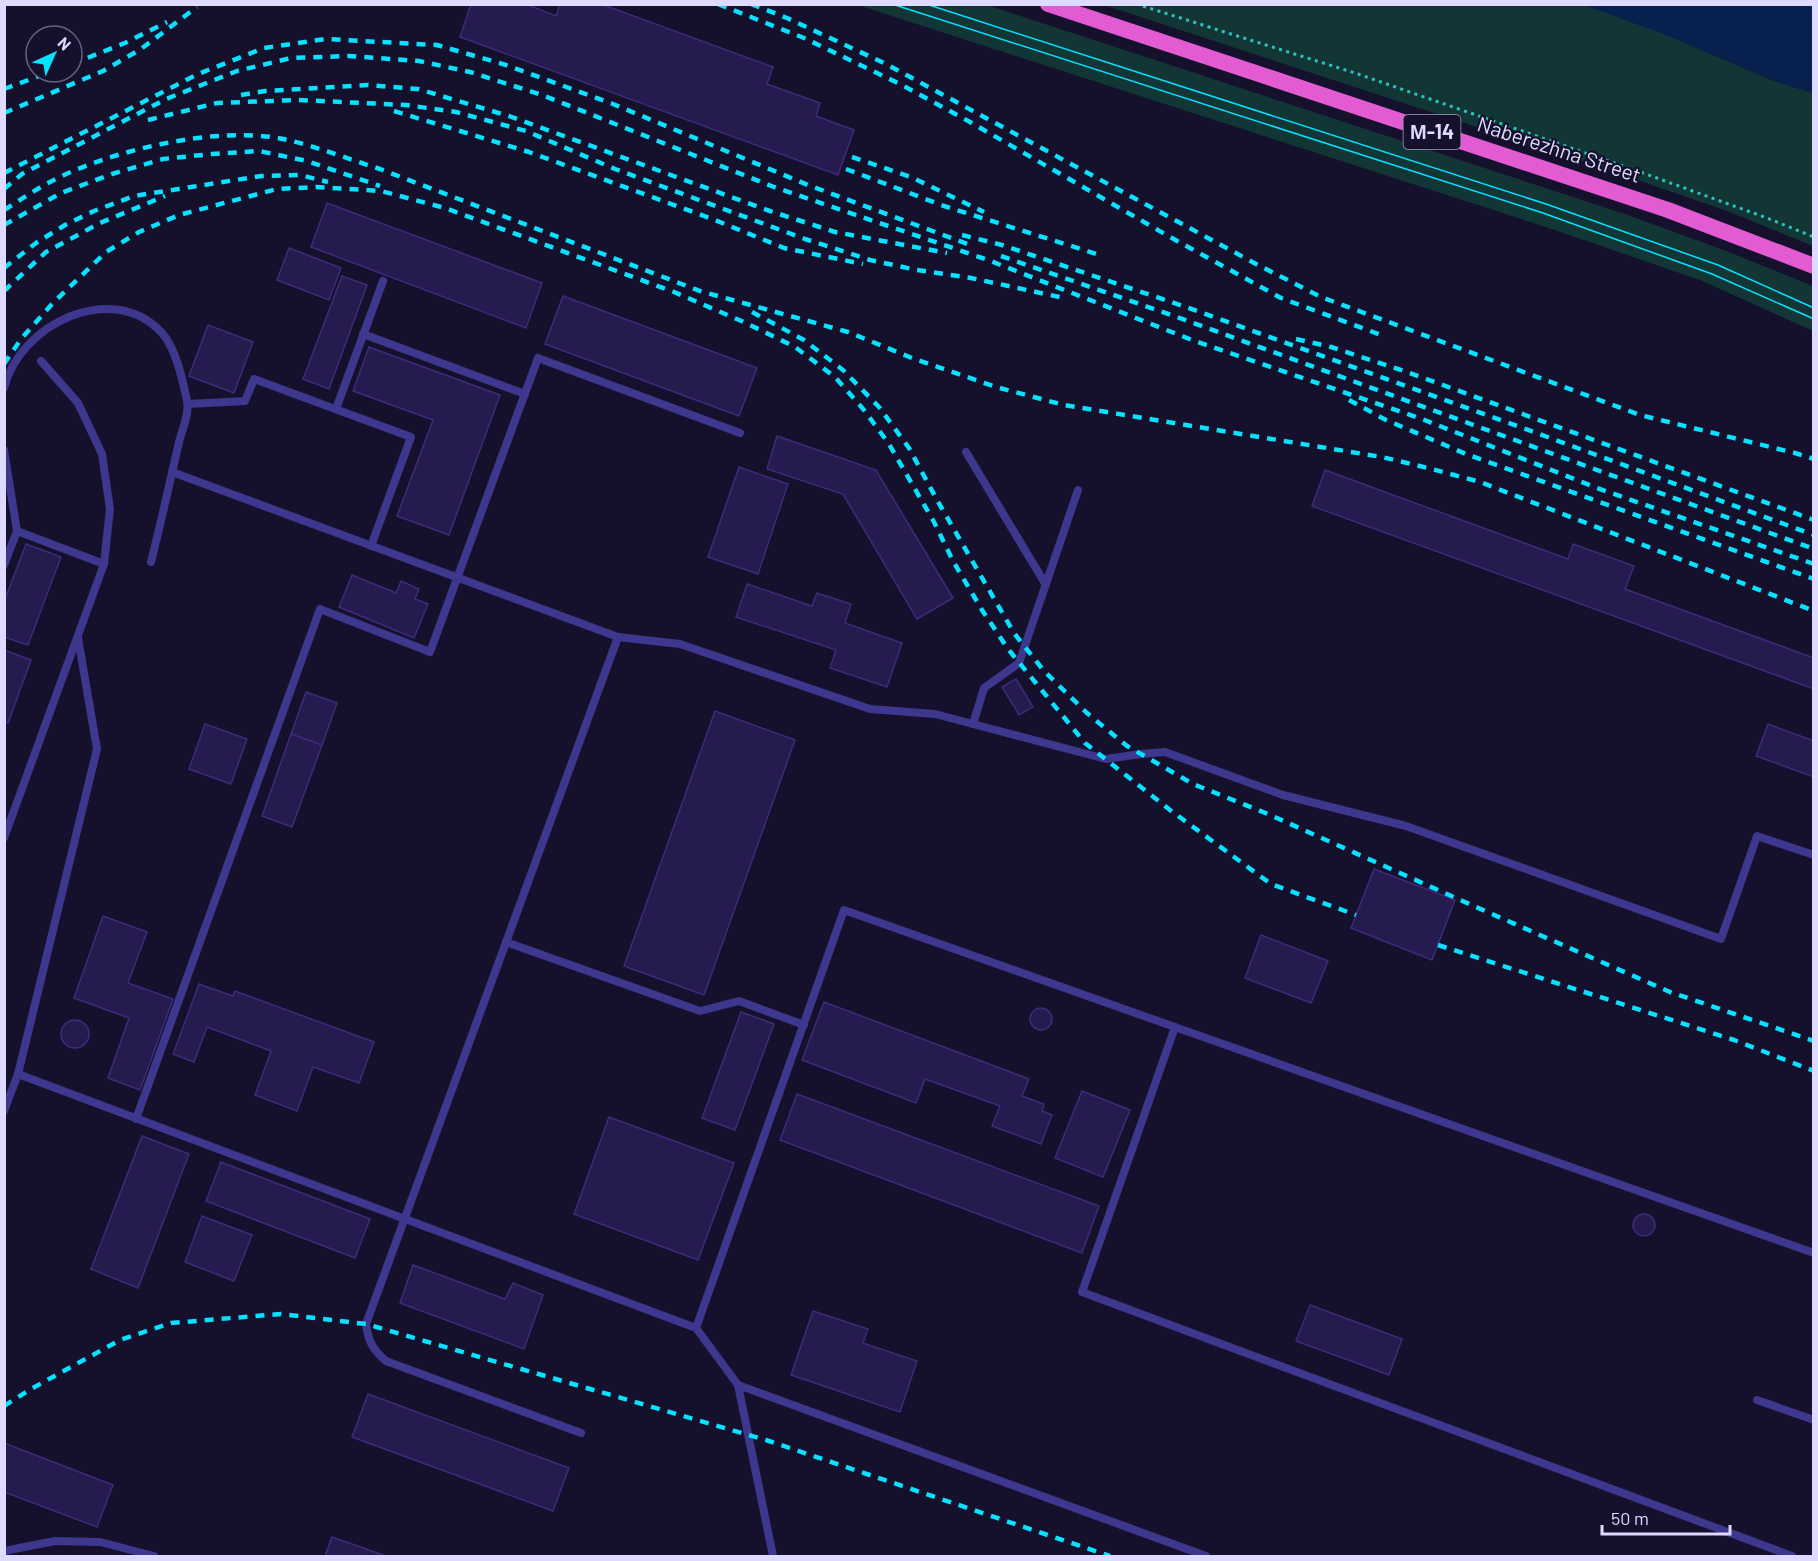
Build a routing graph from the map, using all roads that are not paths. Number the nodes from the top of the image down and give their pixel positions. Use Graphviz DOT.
graph roads {
  1 [pos="1048,4"];
  2 [pos="1814,266"];
  3 [pos="383,281"];
  4 [pos="363,334"];
  5 [pos="41,361"];
  6 [pos="4,388"];
  7 [pos="525,394"];
  8 [pos="188,404"];
  9 [pos="336,409"];
  10 [pos="740,433"];
  11 [pos="4,450"];
  12 [pos="966,452"];
  13 [pos="172,472"];
  14 [pos="1078,490"];
  15 [pos="17,531"];
  16 [pos="371,546"];
  17 [pos="151,562"];
  18 [pos="104,564"];
  19 [pos="4,565"];
  20 [pos="457,578"];
  21 [pos="1046,585"];
  22 [pos="78,636"];
  23 [pos="618,637"];
  24 [pos="973,724"];
  25 [pos="4,838"];
  26 [pos="1814,855"];
  27 [pos="506,942"];
  28 [pos="804,1025"];
  29 [pos="1175,1027"];
  30 [pos="18,1074"];
  31 [pos="4,1111"];
  32 [pos="136,1119"];
  33 [pos="404,1219"];
  34 [pos="1814,1253"];
  35 [pos="696,1328"];
  36 [pos="738,1385"];
  37 [pos="1757,1400"];
  38 [pos="1814,1420"];
  39 [pos="581,1433"];
  40 [pos="4,1551"];
  41 [pos="154,1557"];
  42 [pos="772,1557"];
  43 [pos="1206,1557"];
  44 [pos="1792,1557"];
  1 -- 2 [label="highway, Naberezhna Street / М-14"];
  3 -- 4 [label="lane"];
  4 -- 7 [label="lane"];
  4 -- 9 [label="lane"];
  5 -- 18 [label="lane"];
  6 -- 8 [label="lane"];
  7 -- 10 [label="lane"];
  7 -- 20 [label="lane"];
  8 -- 9 [label="lane"];
  8 -- 13 [label="lane"];
  9 -- 16 [label="lane"];
  11 -- 15 [label="lane"];
  12 -- 21 [label="lane"];
  13 -- 16 [label="lane"];
  13 -- 17 [label="lane"];
  14 -- 21 [label="lane"];
  15 -- 18 [label="lane"];
  15 -- 19 [label="lane"];
  16 -- 20 [label="lane"];
  18 -- 22 [label="lane"];
  20 -- 23 [label="lane"];
  20 -- 32 [label="lane"];
  21 -- 24 [label="lane"];
  22 -- 25 [label="lane"];
  22 -- 30 [label="lane"];
  23 -- 24 [label="lane"];
  23 -- 27 [label="lane"];
  24 -- 26 [label="lane"];
  27 -- 28 [label="lane"];
  27 -- 33 [label="lane"];
  28 -- 29 [label="lane"];
  28 -- 35 [label="lane"];
  29 -- 34 [label="lane"];
  29 -- 44 [label="lane"];
  30 -- 31 [label="lane"];
  30 -- 32 [label="lane"];
  32 -- 33 [label="lane"];
  33 -- 35 [label="lane"];
  33 -- 39 [label="lane"];
  35 -- 36 [label="lane"];
  36 -- 42 [label="lane"];
  36 -- 43 [label="lane"];
  37 -- 38 [label="lane"];
  40 -- 41 [label="lane"];
}
